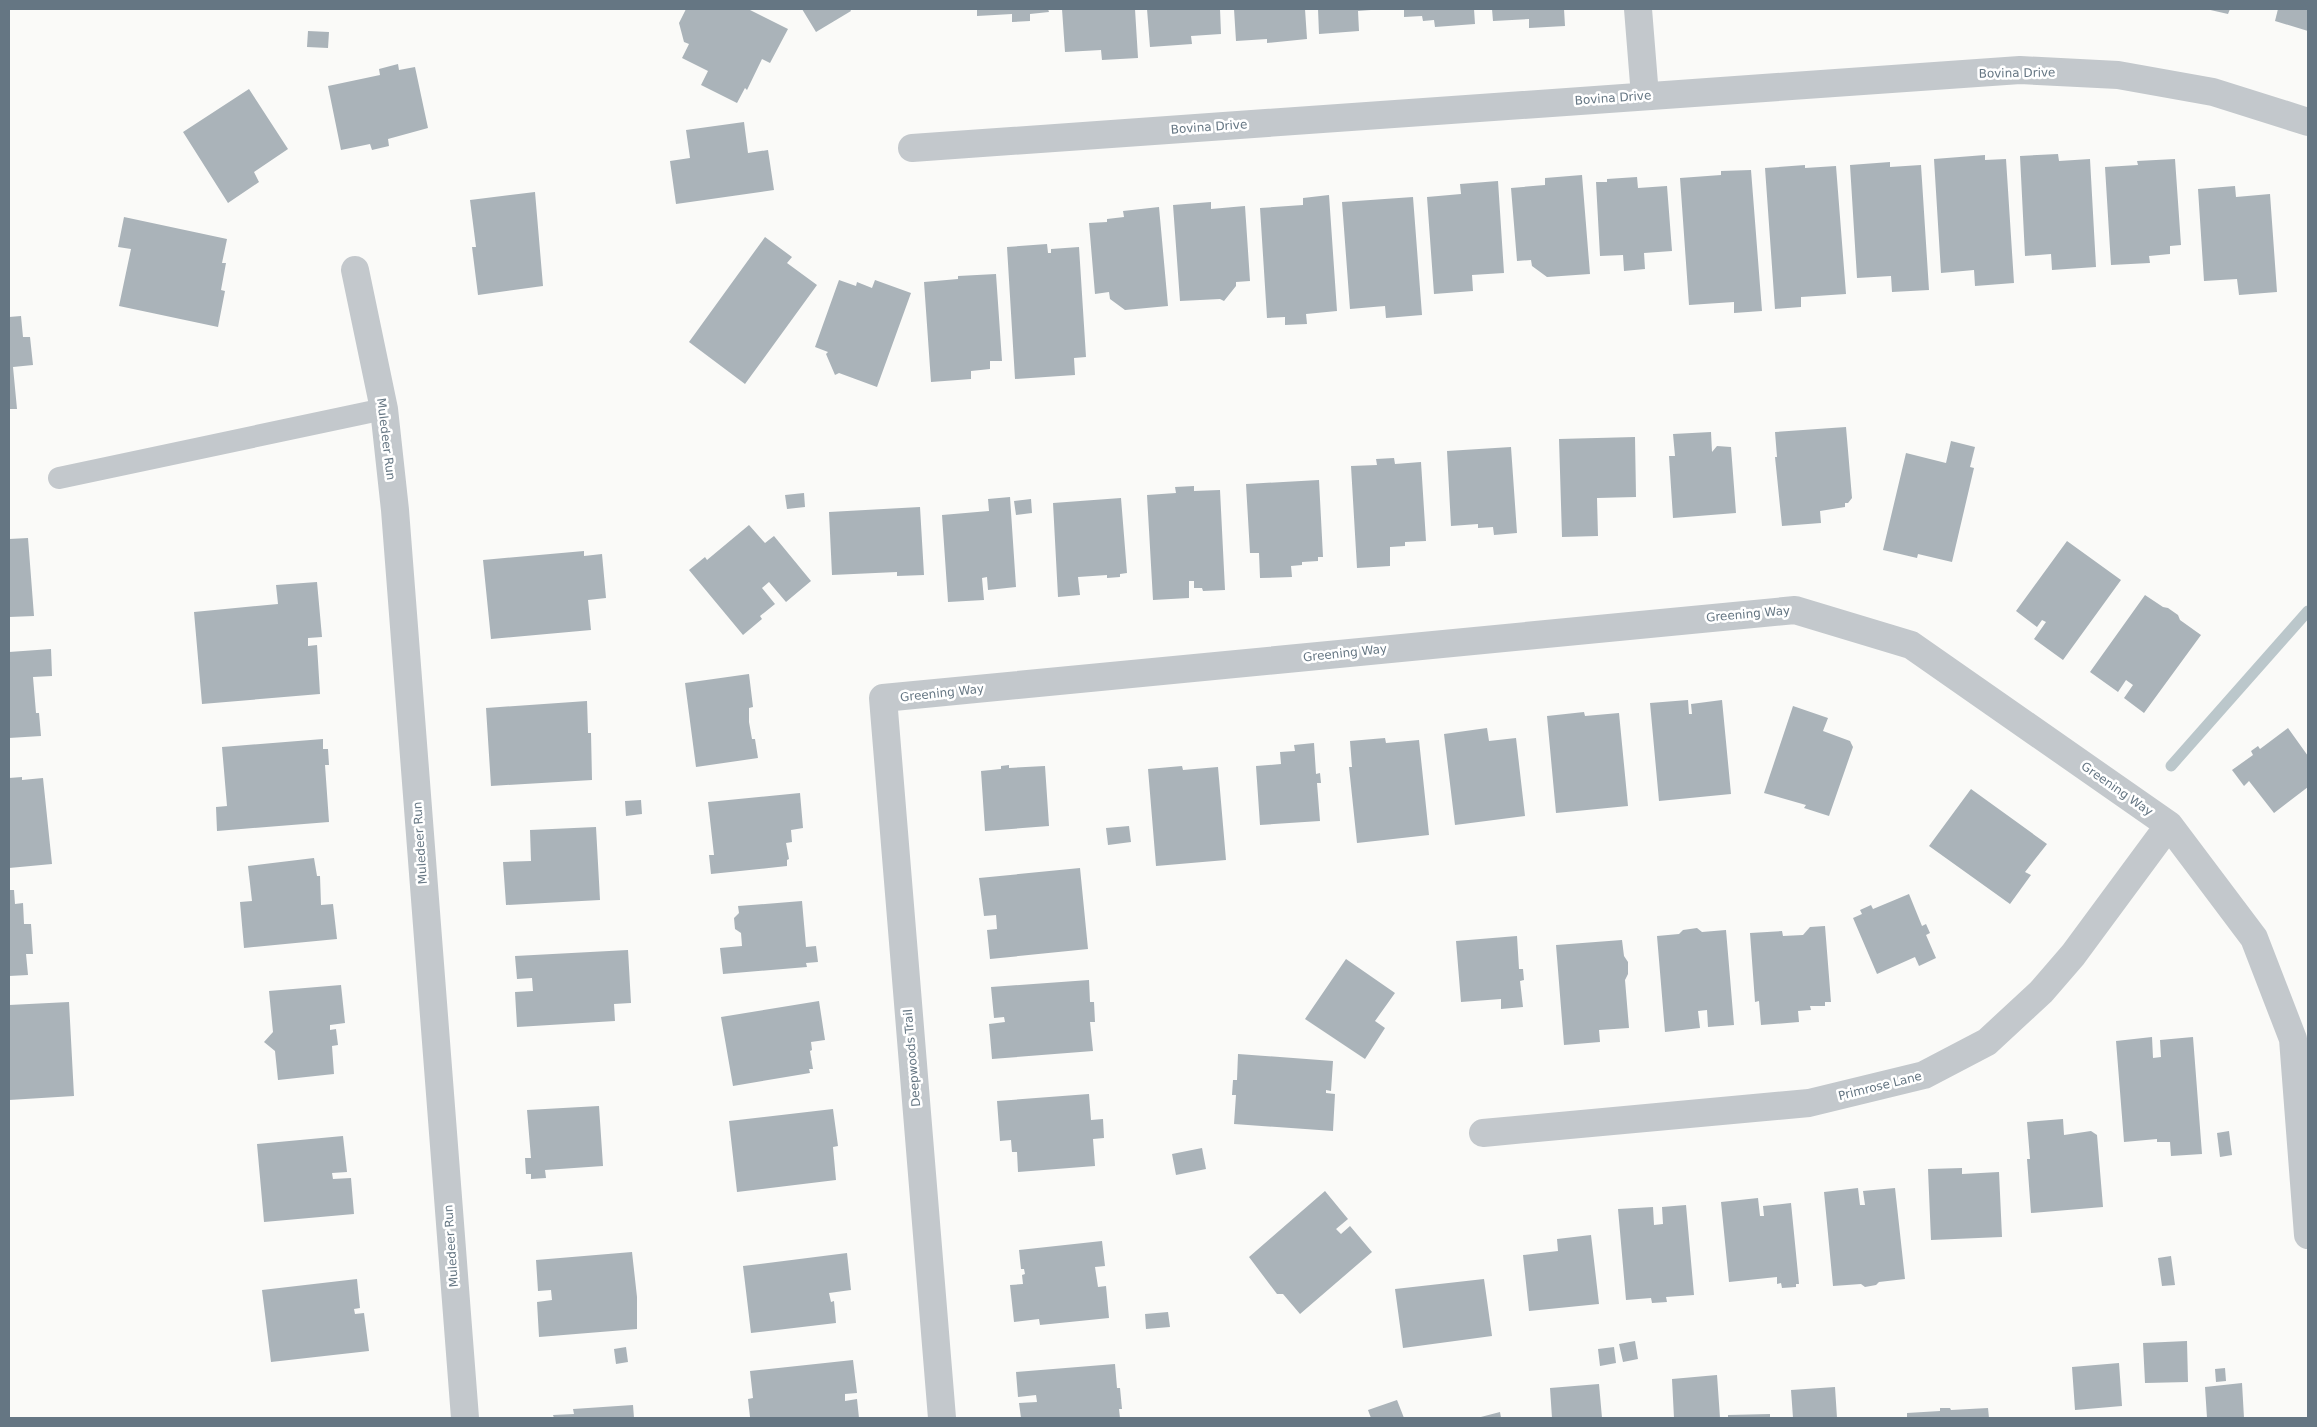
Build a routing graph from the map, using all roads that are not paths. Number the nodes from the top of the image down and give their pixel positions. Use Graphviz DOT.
graph roads {
  1 [pos="1638,9"];
  2 [pos="1645,96"];
  3 [pos="2308,122"];
  4 [pos="912,148"];
  5 [pos="355,270"];
  6 [pos="384,409"];
  7 [pos="59,478"];
  8 [pos="882,698"];
  9 [pos="2169,825"];
  10 [pos="1483,1134"];
  11 [pos="2308,1235"];
  12 [pos="465,1418"];
  13 [pos="942,1418"];
  1 -- 2 [label="street"];
  2 -- 3 [label="street, Bovina Drive"];
  2 -- 4 [label="street, Bovina Drive"];
  5 -- 6 [label="street, Muledeer Run"];
  6 -- 7 [label="lane"];
  6 -- 12 [label="street, Muledeer Run"];
  8 -- 9 [label="street, Greening Way"];
  8 -- 13 [label="street, Deepwoods Trail"];
  9 -- 10 [label="street, Primrose Lane"];
  9 -- 11 [label="street, Greening Way"];
}
